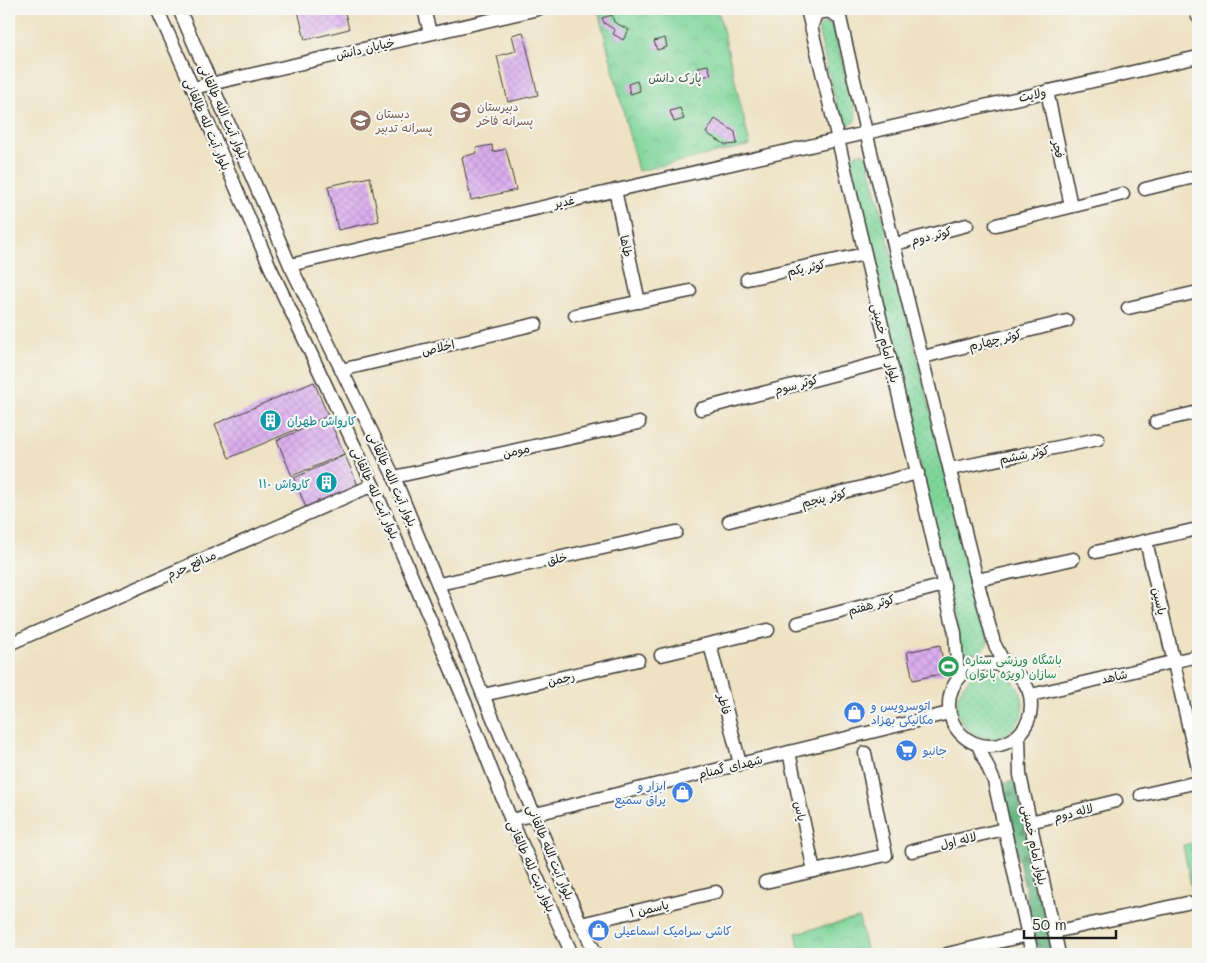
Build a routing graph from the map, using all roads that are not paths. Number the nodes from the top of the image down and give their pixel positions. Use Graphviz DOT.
graph roads {
  1 [pos="157,9"];
  2 [pos="179,9"];
  3 [pos="424,9"];
  4 [pos="538,9"];
  5 [pos="807,9"];
  6 [pos="1196,9"];
  7 [pos="838,13"];
  8 [pos="1198,18"];
  9 [pos="812,25"];
  10 [pos="430,33"];
  11 [pos="1198,57"];
  12 [pos="212,84"];
  13 [pos="193,88"];
  14 [pos="1047,91"];
  15 [pos="866,132"];
  16 [pos="838,138"];
  17 [pos="1198,176"];
  18 [pos="1145,189"];
  19 [pos="615,190"];
  20 [pos="1123,194"];
  21 [pos="1071,206"];
  22 [pos="996,225"];
  23 [pos="967,226"];
  24 [pos="895,244"];
  25 [pos="865,254"];
  26 [pos="290,264"];
  27 [pos="747,279"];
  28 [pos="690,291"];
  29 [pos="1198,292"];
  30 [pos="639,302"];
  31 [pos="1128,308"];
  32 [pos="575,315"];
  33 [pos="1067,322"];
  34 [pos="536,324"];
  35 [pos="922,357"];
  36 [pos="890,360"];
  37 [pos="341,370"];
  38 [pos="701,409"];
  39 [pos="1198,412"];
  40 [pos="1156,422"];
  41 [pos="638,423"];
  42 [pos="1098,439"];
  43 [pos="950,469"];
  44 [pos="918,472"];
  45 [pos="394,477"];
  46 [pos="373,485"];
  47 [pos="729,521"];
  48 [pos="1193,530"];
  49 [pos="676,532"];
  50 [pos="1146,541"];
  51 [pos="1096,552"];
  52 [pos="1073,559"];
  53 [pos="977,580"];
  54 [pos="439,584"];
  55 [pos="944,585"];
  56 [pos="798,623"];
  57 [pos="768,630"];
  58 [pos="9,644"];
  59 [pos="710,644"];
  60 [pos="661,655"];
  61 [pos="1198,656"];
  62 [pos="638,660"];
  63 [pos="1173,662"];
  64 [pos="1006,666"];
  65 [pos="958,678"];
  66 [pos="483,695"];
  67 [pos="1031,696"];
  68 [pos="949,713"];
  69 [pos="1018,735"];
  70 [pos="978,745"];
  71 [pos="789,752"];
  72 [pos="865,753"];
  73 [pos="740,764"];
  74 [pos="1198,768"];
  75 [pos="1198,782"];
  76 [pos="1141,795"];
  77 [pos="1116,801"];
  78 [pos="534,814"];
  79 [pos="511,820"];
  80 [pos="1030,822"];
  81 [pos="1004,829"];
  82 [pos="912,851"];
  83 [pos="814,871"];
  84 [pos="765,882"];
  85 [pos="716,892"];
  86 [pos="1187,903"];
  87 [pos="581,924"];
  88 [pos="1054,932"];
  89 [pos="1028,936"];
  90 [pos="572,954"];
  91 [pos="596,954"];
  92 [pos="947,954"];
  93 [pos="1032,954"];
  94 [pos="1059,954"];
  1 -- 13 [label="street, بلوار آیت لله طالقانی"];
  2 -- 12 [label="street, بلوار آیت الله طالقانی"];
  3 -- 10 [label="street"];
  4 -- 10 [label="street, خیابان دانش"];
  5 -- 9 [label="street, بلوار امام خمینی"];
  6 -- 8 [label="street"];
  7 -- 9 [label="street"];
  7 -- 15 [label="street"];
  9 -- 16 [label="street, بلوار امام خمینی"];
  10 -- 12 [label="street, خیابان دانش"];
  11 -- 14 [label="street, ولایت"];
  12 -- 13 [label="street, خیابان دانش"];
  12 -- 26 [label="street, بلوار آیت الله طالقانی"];
  13 -- 46 [label="street, بلوار آیت لله طالقانی"];
  14 -- 15 [label="street, ولایت"];
  14 -- 21 [label="street, فجر"];
  15 -- 16 [label="street, ولایت"];
  15 -- 24 [label="street"];
  16 -- 19 [label="street, غدیر"];
  16 -- 25 [label="street, بلوار امام خمینی"];
  17 -- 18 [label="street"];
  19 -- 26 [label="street, غدیر"];
  19 -- 30 [label="street, طاها"];
  20 -- 21 [label="street"];
  21 -- 22 [label="street"];
  23 -- 24 [label="street, کوثر دوم"];
  24 -- 35 [label="street"];
  25 -- 27 [label="street, کوثر یکم"];
  25 -- 36 [label="street, بلوار امام خمینی"];
  26 -- 37 [label="street, بلوار آیت الله طالقانی"];
  28 -- 30 [label="street"];
  29 -- 31 [label="street"];
  30 -- 32 [label="street"];
  33 -- 35 [label="street, کوثر چهارم"];
  34 -- 37 [label="street, اخلاص"];
  35 -- 43 [label="street"];
  36 -- 38 [label="street, کوثر سوم"];
  36 -- 44 [label="street, بلوار امام خمینی"];
  37 -- 45 [label="street, بلوار آیت الله طالقانی"];
  39 -- 40 [label="street"];
  41 -- 45 [label="street, مومن"];
  42 -- 43 [label="street, کوثر ششم"];
  43 -- 53 [label="street"];
  44 -- 47 [label="street, کوثر پنجم"];
  44 -- 55 [label="street, بلوار امام خمینی"];
  45 -- 54 [label="street, بلوار آیت الله طالقانی"];
  46 -- 58 [label="street, مدافع حرم"];
  46 -- 79 [label="street, بلوار آیت لله طالقانی"];
  48 -- 50 [label="street"];
  49 -- 54 [label="street, خلق"];
  50 -- 51 [label="street"];
  50 -- 63 [label="street, یاسین"];
  52 -- 53 [label="street"];
  53 -- 64 [label="street"];
  54 -- 66 [label="street, بلوار آیت الله طالقانی"];
  55 -- 56 [label="street, کوثر هفتم"];
  55 -- 65 [label="street, بلوار امام خمینی"];
  57 -- 59 [label="street"];
  59 -- 60 [label="street"];
  59 -- 73 [label="street, فاطر"];
  61 -- 63 [label="street, شاهد"];
  62 -- 66 [label="street, رحمن"];
  63 -- 67 [label="street, شاهد"];
  63 -- 74 [label="street, یاسین"];
  64 -- 65 [label="street"];
  64 -- 67 [label="street"];
  65 -- 68 [label="street"];
  66 -- 78 [label="street, بلوار آیت الله طالقانی"];
  67 -- 69 [label="street"];
  68 -- 70 [label="street"];
  68 -- 71 [label="street, شهدای گمنام"];
  69 -- 70 [label="street"];
  69 -- 80 [label="street, بلوار امام خمینی"];
  70 -- 81 [label="street"];
  71 -- 73 [label="street, شهدای گمنام"];
  71 -- 83 [label="street, یاس"];
  72 -- 83 [label="street"];
  73 -- 78 [label="street, شهدای گمنام"];
  75 -- 76 [label="street"];
  77 -- 80 [label="street, لاله دوم"];
  78 -- 79 [label="street, شهدای گمنام"];
  78 -- 87 [label="street, بلوار آیت الله طالقانی"];
  79 -- 90 [label="street, بلوار آیت لله طالقانی"];
  80 -- 88 [label="street, بلوار امام خمینی"];
  81 -- 82 [label="street, لاله اول"];
  81 -- 89 [label="street"];
  83 -- 84 [label="street"];
  85 -- 87 [label="street, یاسمن ۱"];
  86 -- 88 [label="street"];
  87 -- 91 [label="street, بلوار آیت الله طالقانی"];
  88 -- 94 [label="street, بلوار امام خمینی"];
  89 -- 92 [label="street"];
  89 -- 93 [label="street"];
}
